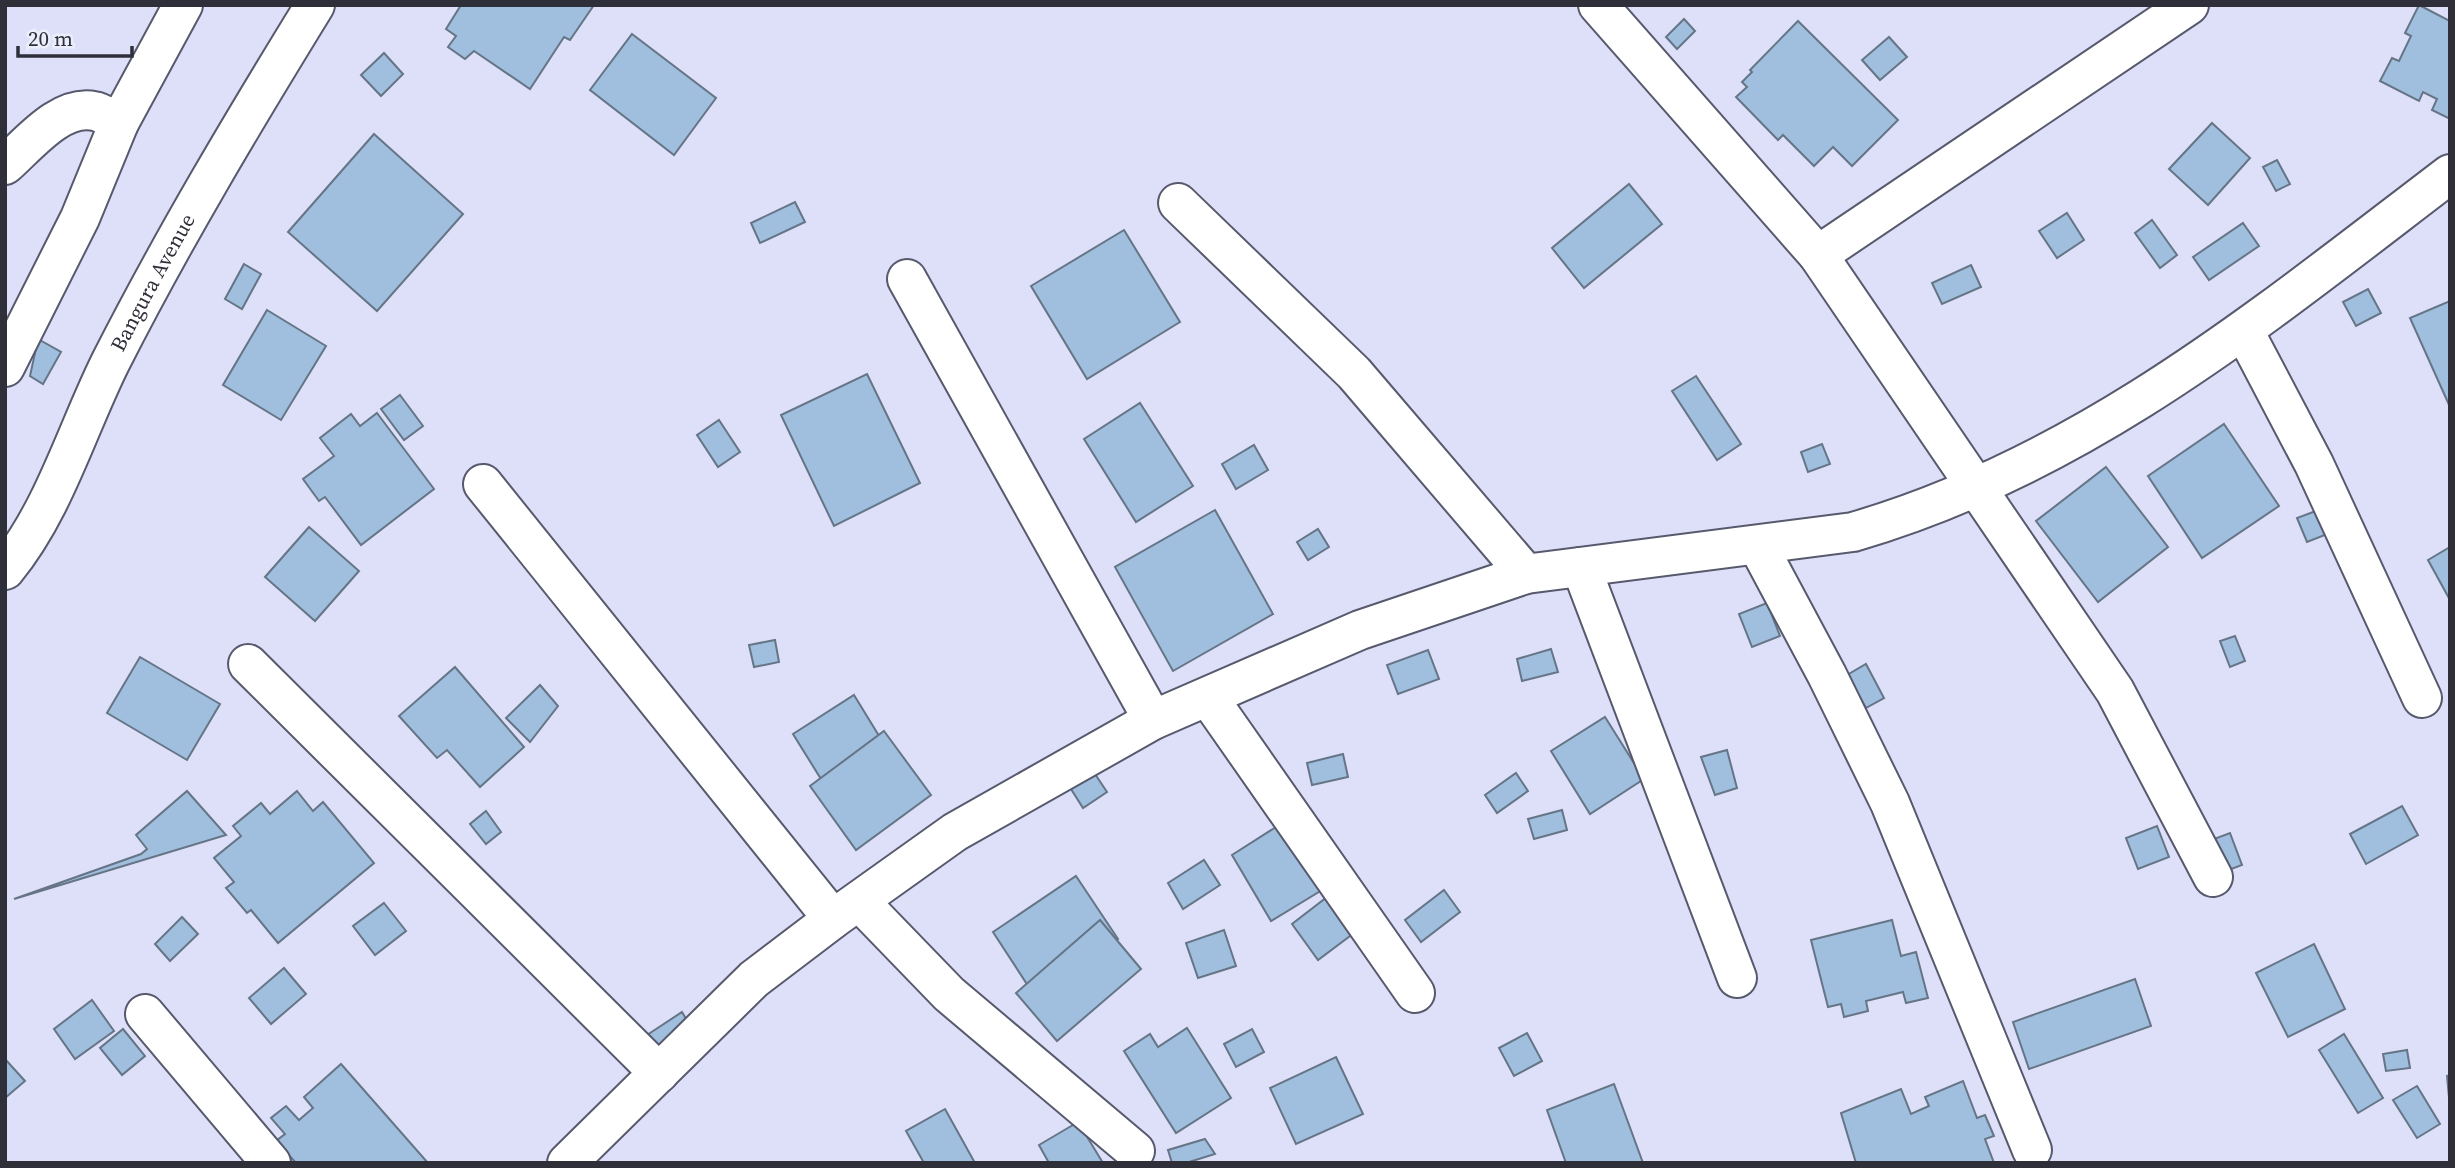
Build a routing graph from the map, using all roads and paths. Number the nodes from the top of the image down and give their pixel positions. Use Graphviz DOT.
graph roads {
  1 [pos="183,5"];
  2 [pos="315,5"];
  3 [pos="2189,5"];
  4 [pos="1602,6"];
  5 [pos="119,123"];
  6 [pos="5,165"];
  7 [pos="2450,174"];
  8 [pos="1178,203"];
  9 [pos="1818,255"];
  10 [pos="907,279"];
  11 [pos="2244,331"];
  12 [pos="5,368"];
  13 [pos="483,484"];
  14 [pos="1977,487"];
  15 [pos="19,521"];
  16 [pos="1758,546"];
  17 [pos="1581,568"];
  18 [pos="5,570"];
  19 [pos="1526,574"];
  20 [pos="248,664"];
  21 [pos="1208,697"];
  22 [pos="2422,698"];
  23 [pos="1153,720"];
  24 [pos="2213,877"];
  25 [pos="846,910"];
  26 [pos="1737,978"];
  27 [pos="1415,993"];
  28 [pos="145,1014"];
  29 [pos="659,1073"];
  30 [pos="2032,1150"];
  31 [pos="1135,1151"];
  32 [pos="579,1159"];
  33 [pos="271,1163"];
  1 -- 5 [label="street"];
  2 -- 15 [label="street, Bangura Avenue"];
  3 -- 9 [label="street"];
  4 -- 9 [label="street"];
  5 -- 6 [label="street"];
  5 -- 12 [label="street"];
  7 -- 11 [label="street"];
  8 -- 19 [label="street"];
  9 -- 14 [label="street"];
  10 -- 23 [label="street"];
  11 -- 14 [label="street"];
  11 -- 22 [label="street"];
  13 -- 25 [label="street"];
  14 -- 16 [label="street"];
  14 -- 24 [label="street"];
  15 -- 18 [label="street, Bangura Avenue"];
  16 -- 17 [label="street"];
  16 -- 30 [label="street"];
  17 -- 19 [label="street"];
  17 -- 26 [label="street"];
  19 -- 21 [label="street"];
  20 -- 29 [label="street"];
  21 -- 23 [label="street"];
  21 -- 27 [label="street"];
  23 -- 25 [label="street"];
  25 -- 29 [label="street"];
  25 -- 31 [label="street"];
  28 -- 33 [label="street"];
  29 -- 32 [label="street"];
}
